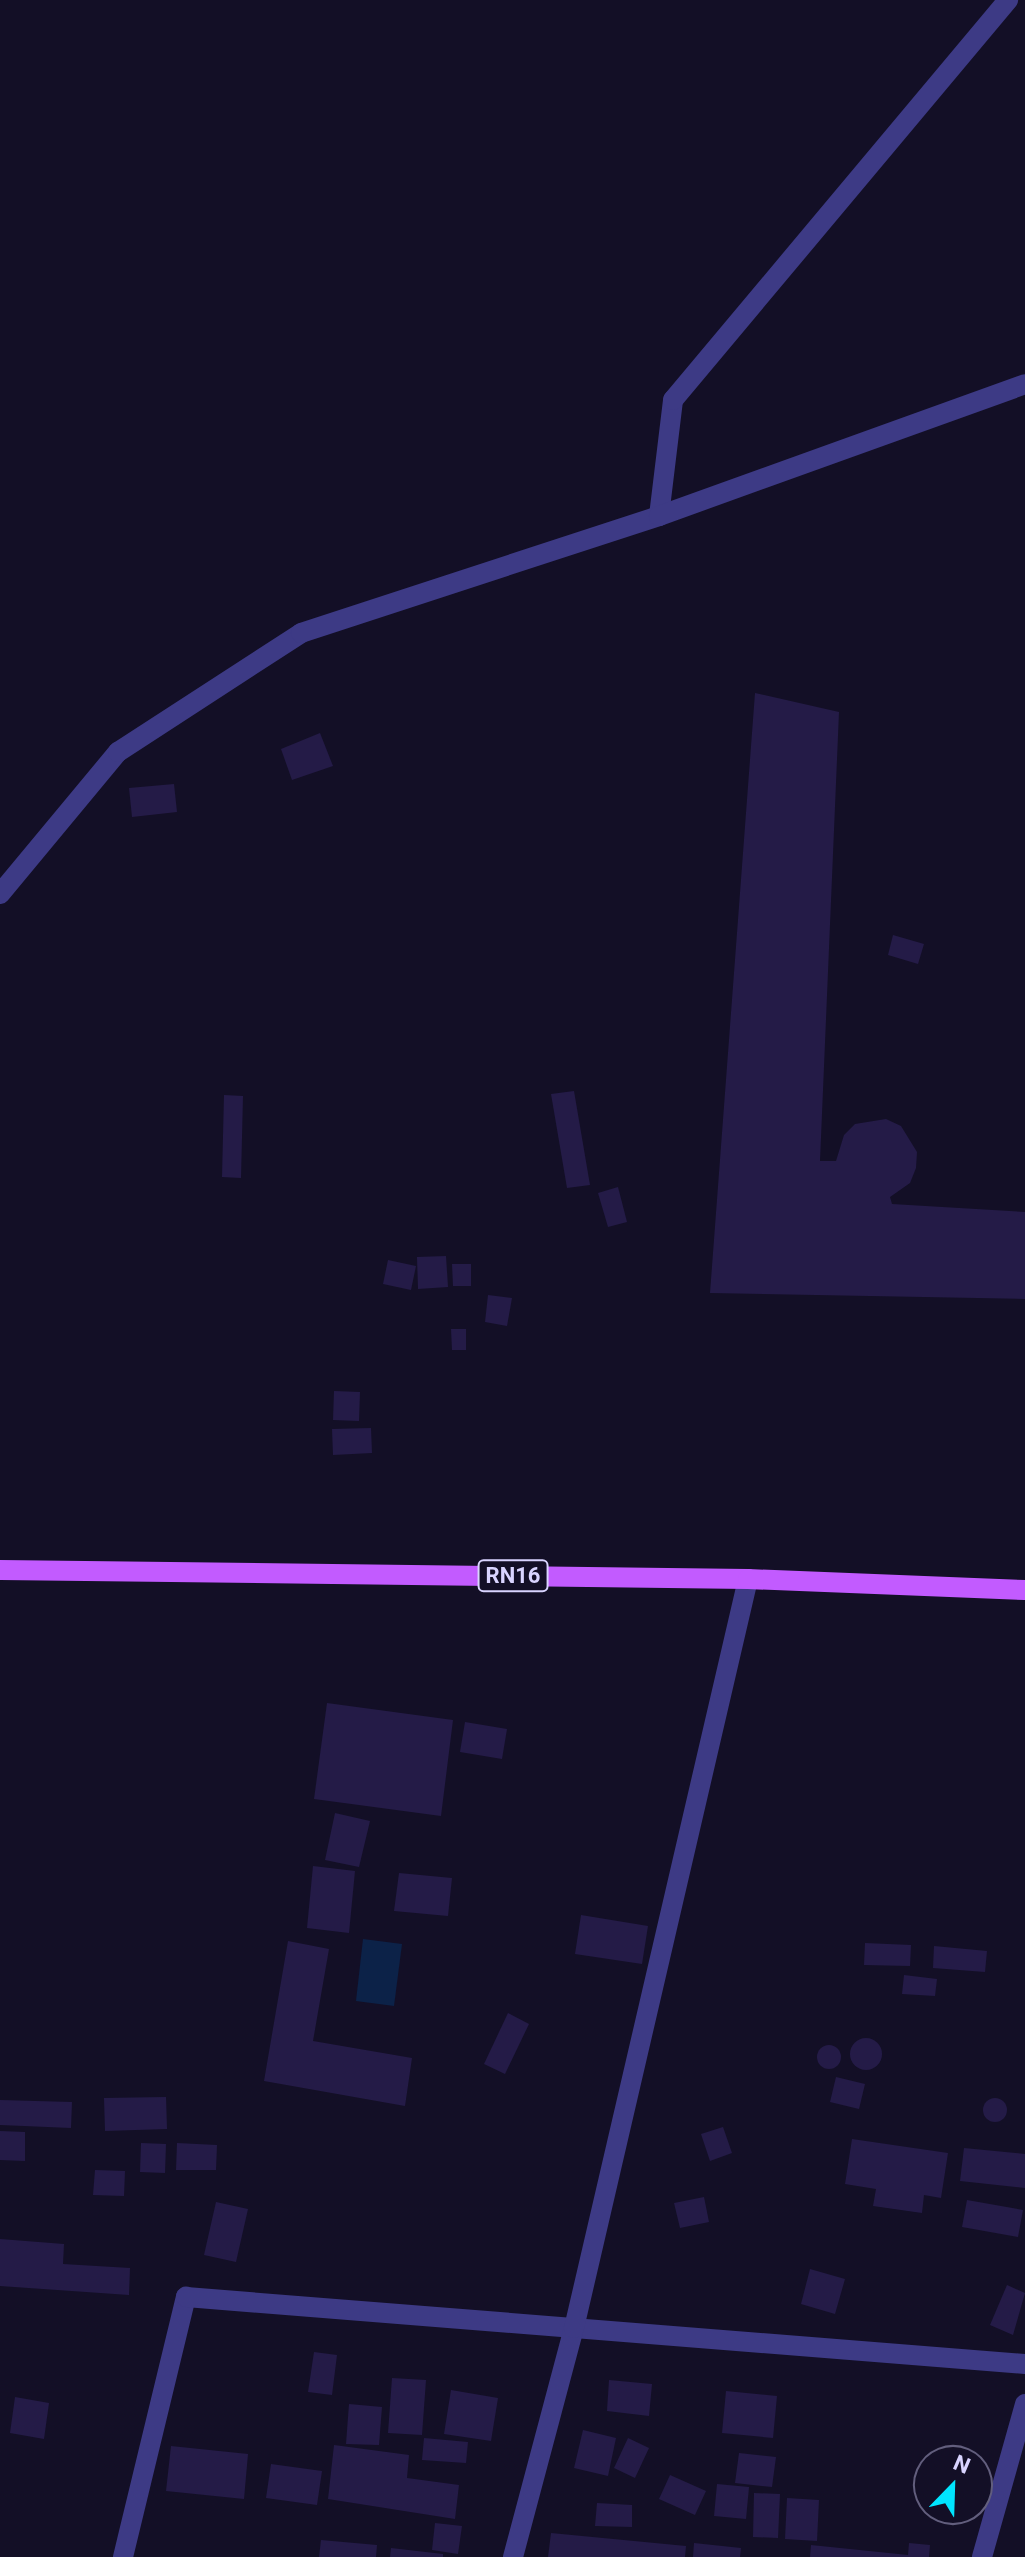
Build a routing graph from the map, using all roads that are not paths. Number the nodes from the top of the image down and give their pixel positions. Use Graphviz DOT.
graph roads {
  1 [pos="1008,0"];
  2 [pos="1025,384"];
  3 [pos="659,516"];
  4 [pos="0,894"];
  5 [pos="0,1570"];
  6 [pos="748,1579"];
  7 [pos="1025,1590"];
  8 [pos="574,2328"];
  9 [pos="1025,2364"];
  10 [pos="1025,2404"];
  11 [pos="123,2557"];
  12 [pos="513,2557"];
  13 [pos="982,2557"];
  1 -- 3 [label="street"];
  2 -- 3 [label="street"];
  3 -- 4 [label="street"];
  5 -- 6 [label="main road, RN16"];
  6 -- 7 [label="main road, RN16"];
  6 -- 8 [label="street"];
  8 -- 9 [label="street"];
  8 -- 11 [label="street"];
  8 -- 12 [label="street"];
  10 -- 13 [label="street"];
}
